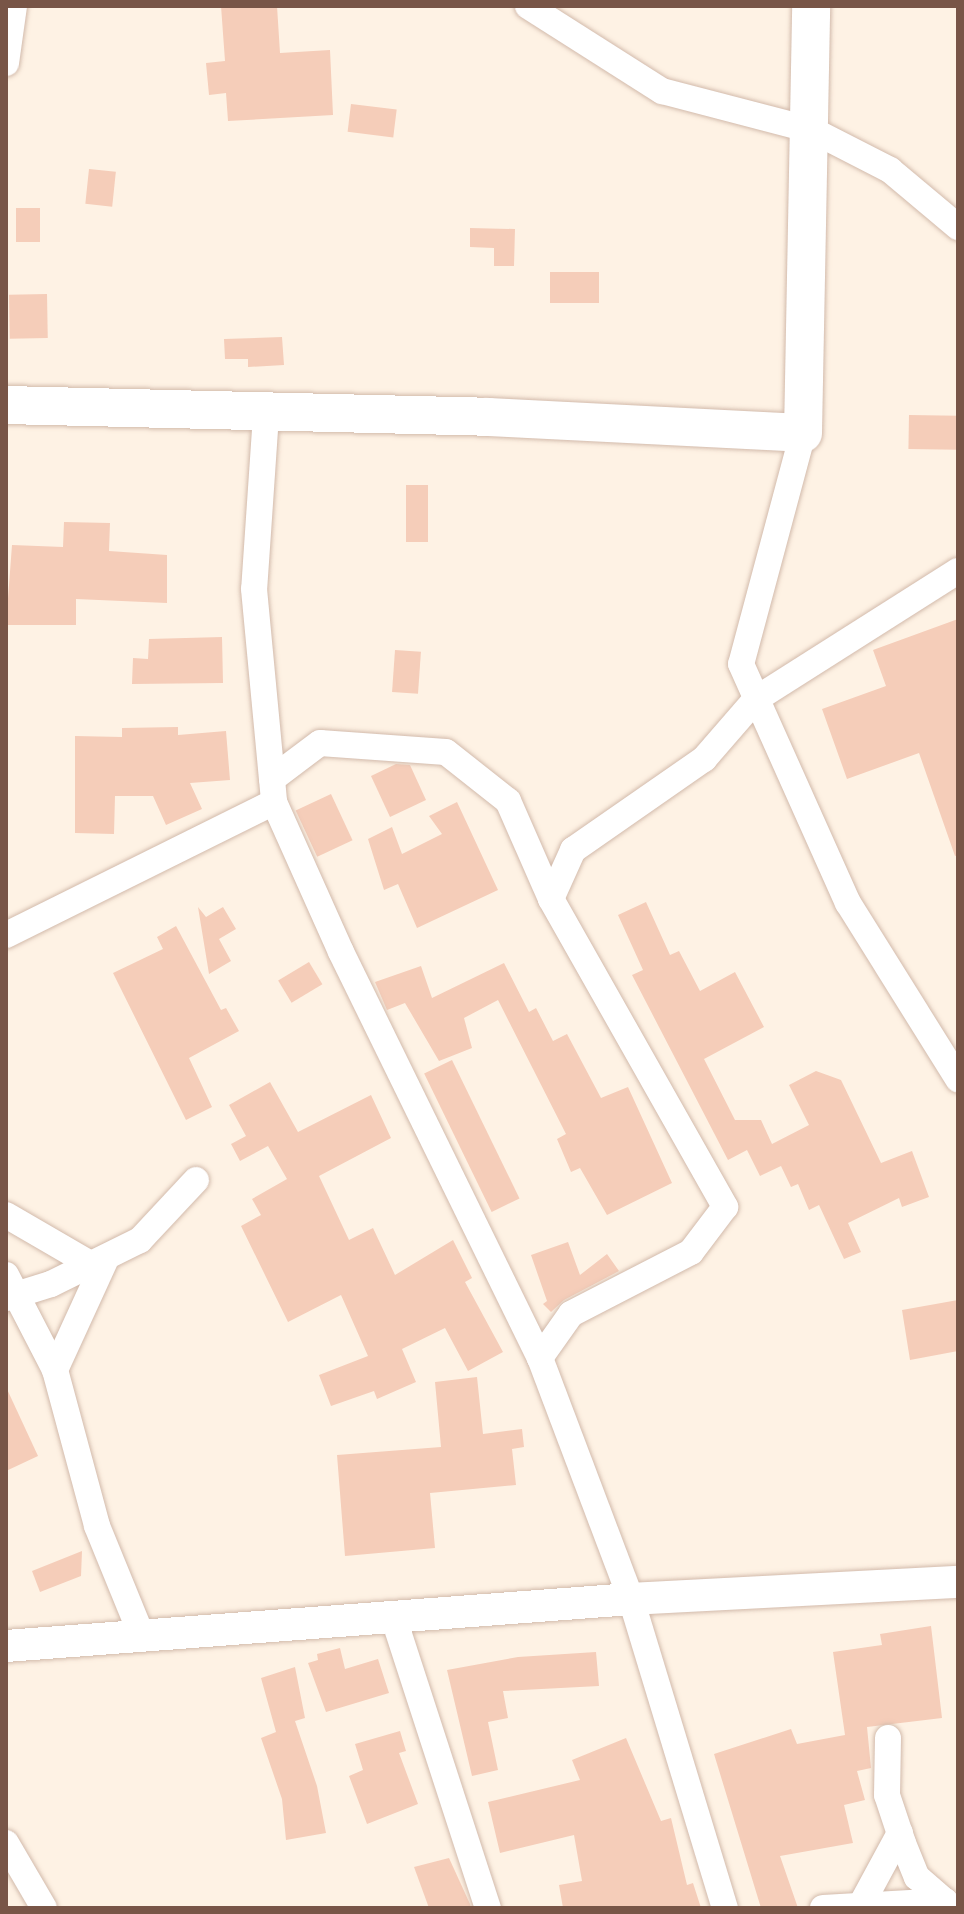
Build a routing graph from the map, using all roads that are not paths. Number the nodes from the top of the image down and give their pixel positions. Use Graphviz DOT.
graph roads {
  1 [pos="14,6"];
  2 [pos="528,6"];
  3 [pos="811,6"];
  4 [pos="6,63"];
  5 [pos="812,130"];
  6 [pos="958,227"];
  7 [pos="6,405"];
  8 [pos="266,415"];
  9 [pos="803,433"];
  10 [pos="958,571"];
  11 [pos="756,699"];
  12 [pos="273,791"];
  13 [pos="551,899"];
  14 [pos="6,935"];
  15 [pos="958,1079"];
  16 [pos="196,1180"];
  17 [pos="6,1215"];
  18 [pos="99,1263"];
  19 [pos="10,1289"];
  20 [pos="540,1358"];
  21 [pos="55,1370"];
  22 [pos="958,1582"];
  23 [pos="631,1599"];
  24 [pos="394,1619"];
  25 [pos="142,1636"];
  26 [pos="6,1646"];
  27 [pos="888,1738"];
  28 [pos="900,1833"];
  29 [pos="6,1843"];
  30 [pos="861,1905"];
  31 [pos="946,1905"];
  32 [pos="44,1908"];
  33 [pos="488,1908"];
  34 [pos="725,1908"];
  35 [pos="823,1908"];
  1 -- 4 [label="street"];
  2 -- 5 [label="street"];
  3 -- 5 [label="main road"];
  5 -- 6 [label="street"];
  5 -- 9 [label="main road"];
  7 -- 8 [label="main road"];
  8 -- 9 [label="main road"];
  8 -- 12 [label="street"];
  9 -- 11 [label="street"];
  10 -- 11 [label="street"];
  11 -- 13 [label="street"];
  11 -- 15 [label="street"];
  12 -- 13 [label="street"];
  12 -- 14 [label="street"];
  12 -- 20 [label="street"];
  13 -- 20 [label="street"];
  16 -- 18 [label="street"];
  17 -- 18 [label="street"];
  18 -- 19 [label="street"];
  18 -- 21 [label="street"];
  19 -- 21 [label="street"];
  20 -- 23 [label="street"];
  21 -- 25 [label="street"];
  22 -- 23 [label="street"];
  23 -- 24 [label="street"];
  23 -- 34 [label="street"];
  24 -- 25 [label="street"];
  24 -- 33 [label="street"];
  25 -- 26 [label="street"];
  27 -- 28 [label="street"];
  28 -- 30 [label="street"];
  28 -- 31 [label="street"];
  29 -- 32 [label="street"];
  30 -- 31 [label="street"];
  30 -- 35 [label="street"];
}
